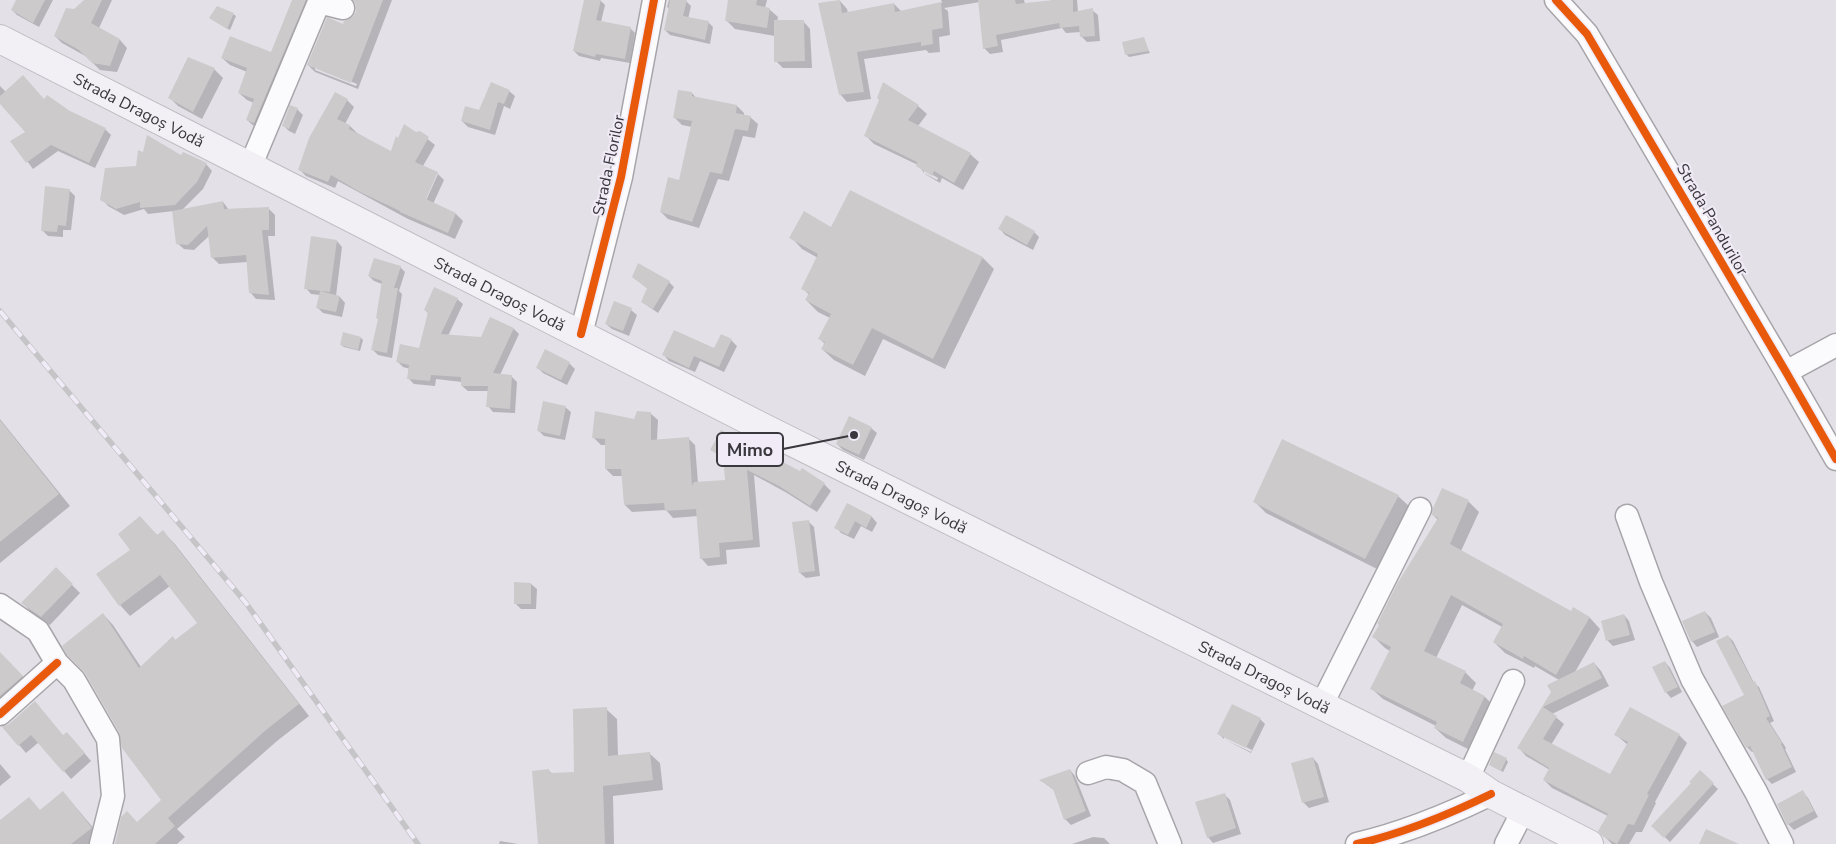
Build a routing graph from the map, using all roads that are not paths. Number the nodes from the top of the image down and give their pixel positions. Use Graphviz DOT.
graph roads {
  1 [pos="654,0"];
  2 [pos="1556,0"];
  3 [pos="343,8"];
  4 [pos="0,39"];
  5 [pos="250,167"];
  6 [pos="581,334"];
  7 [pos="1836,345"];
  8 [pos="1786,372"];
  9 [pos="1836,459"];
  10 [pos="1420,509"];
  11 [pos="1627,516"];
  12 [pos="0,605"];
  13 [pos="56,663"];
  14 [pos="1513,680"];
  15 [pos="1321,706"];
  16 [pos="0,714"];
  17 [pos="1088,773"];
  18 [pos="1468,778"];
  19 [pos="1491,794"];
  20 [pos="1524,810"];
  21 [pos="101,844"];
  22 [pos="1170,844"];
  23 [pos="1357,844"];
  24 [pos="1506,844"];
  25 [pos="1589,844"];
  26 [pos="1782,844"];
  1 -- 6 [label="street, Strada Florilor"];
  2 -- 8 [label="street, Strada Pandurilor"];
  3 -- 5 [label="street"];
  4 -- 5 [label="main road, Strada Dragoș Vodă"];
  5 -- 6 [label="main road, Strada Dragoș Vodă"];
  6 -- 15 [label="main road, Strada Dragoș Vodă"];
  7 -- 8 [label="street"];
  8 -- 9 [label="street, Strada Pandurilor"];
  10 -- 15 [label="street"];
  11 -- 26 [label="street"];
  12 -- 13 [label="street"];
  13 -- 16 [label="street"];
  13 -- 21 [label="street"];
  14 -- 18 [label="street"];
  15 -- 18 [label="main road, Strada Dragoș Vodă"];
  17 -- 22 [label="street"];
  18 -- 19 [label="main road, Strada Dragoș Vodă"];
  19 -- 20 [label="main road, Strada Dragoș Vodă"];
  19 -- 23 [label="street"];
  20 -- 24 [label="street"];
  20 -- 25 [label="main road, Strada Dragoș Vodă"];
}
